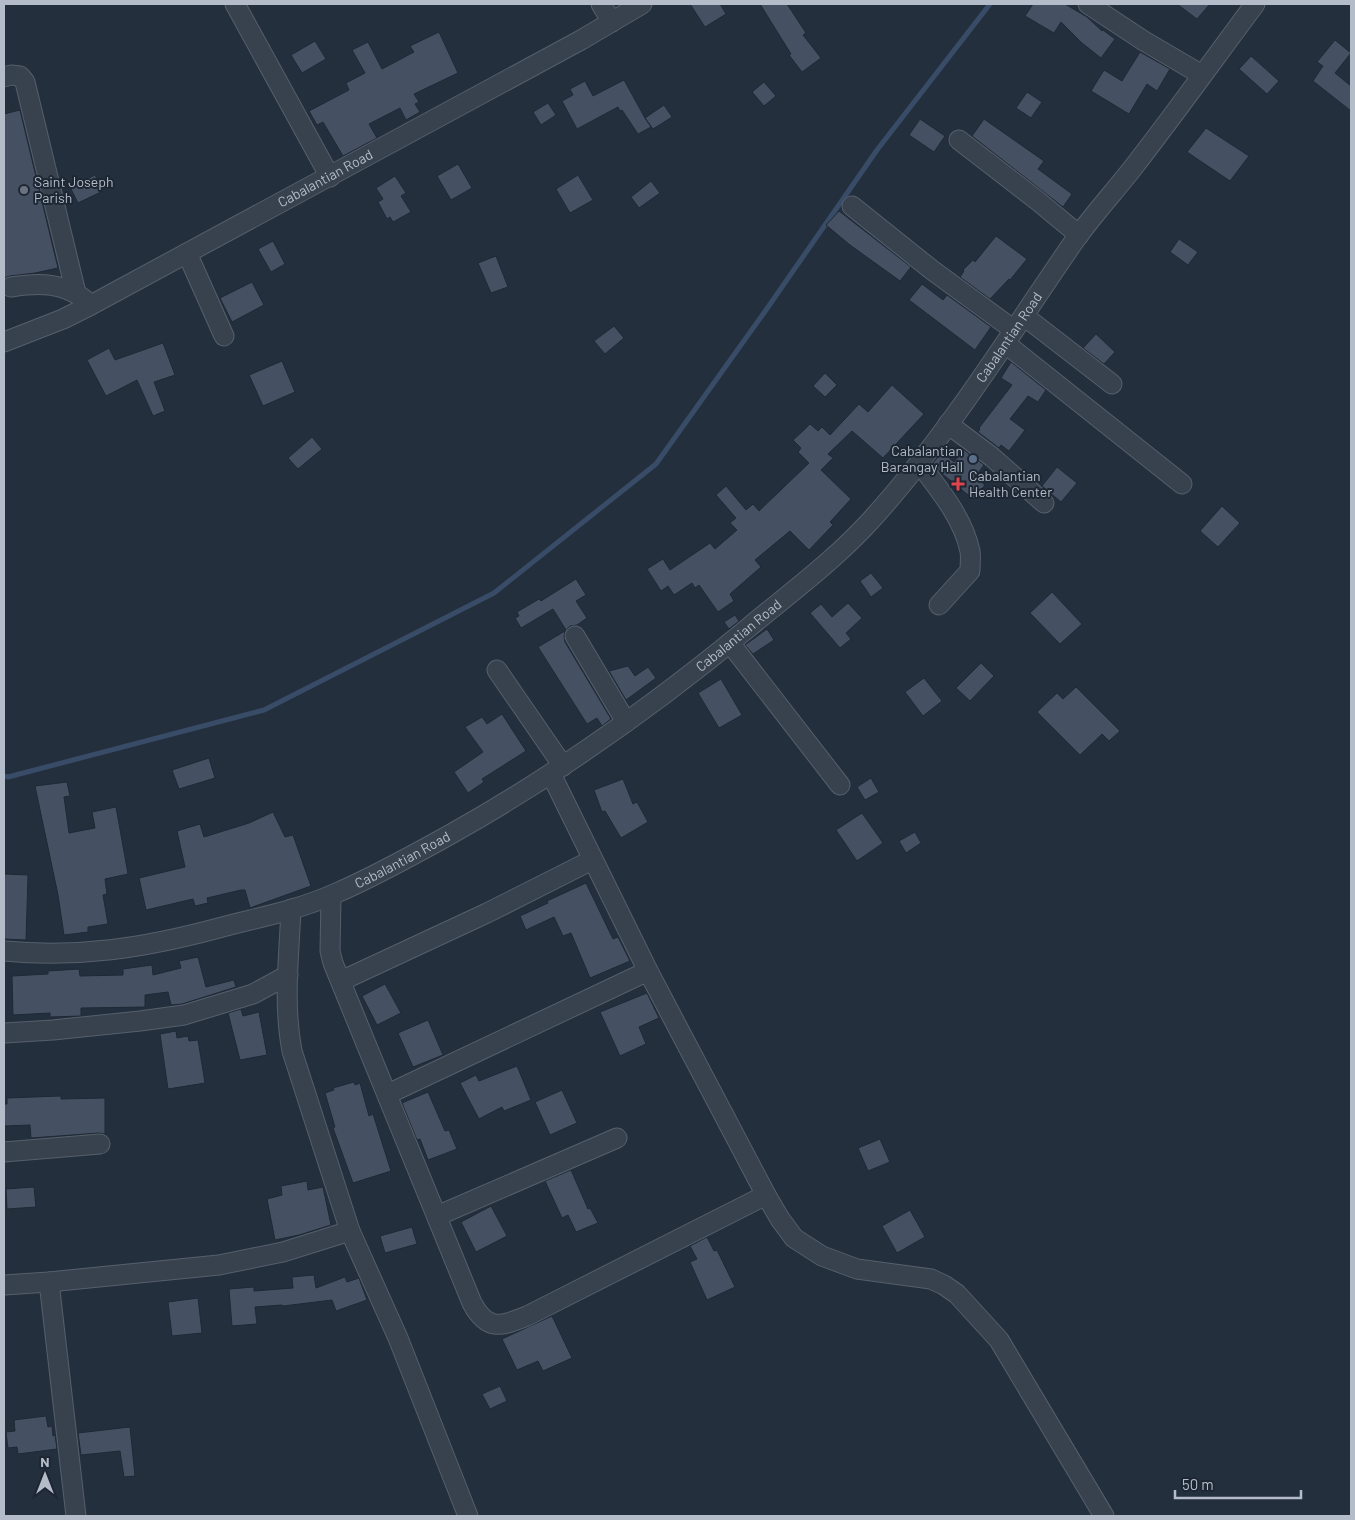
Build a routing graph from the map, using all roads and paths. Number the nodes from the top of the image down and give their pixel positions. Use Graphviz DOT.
graph roads {
  1 [pos="235,4"];
  2 [pos="601,4"];
  3 [pos="642,4"];
  4 [pos="1088,4"];
  5 [pos="1255,4"];
  6 [pos="612,22"];
  7 [pos="1202,75"];
  8 [pos="4,77"];
  9 [pos="959,140"];
  10 [pos="330,177"];
  11 [pos="852,206"];
  12 [pos="1079,235"];
  13 [pos="187,253"];
  14 [pos="11,287"];
  15 [pos="76,293"];
  16 [pos="91,305"];
  17 [pos="1015,330"];
  18 [pos="224,336"];
  19 [pos="4,342"];
  20 [pos="1112,384"];
  21 [pos="948,424"];
  22 [pos="919,463"];
  23 [pos="1182,484"];
  24 [pos="1044,502"];
  25 [pos="939,605"];
  26 [pos="575,636"];
  27 [pos="730,643"];
  28 [pos="497,670"];
  29 [pos="626,722"];
  30 [pos="557,770"];
  31 [pos="840,785"];
  32 [pos="592,860"];
  33 [pos="331,896"];
  34 [pos="291,909"];
  35 [pos="4,951"];
  36 [pos="648,971"];
  37 [pos="288,975"];
  38 [pos="341,981"];
  39 [pos="4,1033"];
  40 [pos="388,1094"];
  41 [pos="616,1138"];
  42 [pos="100,1144"];
  43 [pos="4,1152"];
  44 [pos="766,1196"];
  45 [pos="437,1216"];
  46 [pos="350,1231"];
  47 [pos="49,1282"];
  48 [pos="4,1285"];
  49 [pos="76,1516"];
  50 [pos="468,1516"];
  51 [pos="1104,1516"];
  1 -- 10 [label="street"];
  2 -- 6 [label="street"];
  3 -- 6 [label="street, Cabalantian Road"];
  4 -- 7 [label="street"];
  5 -- 7 [label="street, Cabalantian Road"];
  6 -- 10 [label="street, Cabalantian Road"];
  7 -- 12 [label="street, Cabalantian Road"];
  8 -- 15 [label="street"];
  9 -- 12 [label="street"];
  10 -- 13 [label="street, Cabalantian Road"];
  11 -- 17 [label="street"];
  12 -- 17 [label="street, Cabalantian Road"];
  13 -- 16 [label="street, Cabalantian Road"];
  13 -- 18 [label="street"];
  14 -- 15 [label="street"];
  15 -- 16 [label="street"];
  16 -- 19 [label="street, Cabalantian Road"];
  17 -- 20 [label="street"];
  17 -- 21 [label="street, Cabalantian Road"];
  17 -- 23 [label="street"];
  21 -- 22 [label="street, Cabalantian Road"];
  21 -- 24 [label="street"];
  22 -- 25 [label="street"];
  22 -- 27 [label="street, Cabalantian Road"];
  26 -- 29 [label="street"];
  27 -- 29 [label="street, Cabalantian Road"];
  27 -- 31 [label="street"];
  28 -- 30 [label="street"];
  29 -- 30 [label="street, Cabalantian Road"];
  30 -- 32 [label="street"];
  30 -- 33 [label="street, Cabalantian Road"];
  32 -- 36 [label="street"];
  32 -- 38 [label="street"];
  33 -- 34 [label="street, Cabalantian Road"];
  33 -- 38 [label="street"];
  34 -- 35 [label="street, Cabalantian Road"];
  34 -- 37 [label="street"];
  36 -- 40 [label="street"];
  36 -- 44 [label="street"];
  37 -- 39 [label="street"];
  37 -- 46 [label="street"];
  38 -- 40 [label="street"];
  40 -- 45 [label="street"];
  41 -- 45 [label="street"];
  42 -- 43 [label="street"];
  44 -- 45 [label="street"];
  44 -- 51 [label="street"];
  46 -- 47 [label="street"];
  46 -- 50 [label="street"];
  47 -- 48 [label="street"];
  47 -- 49 [label="street"];
}
